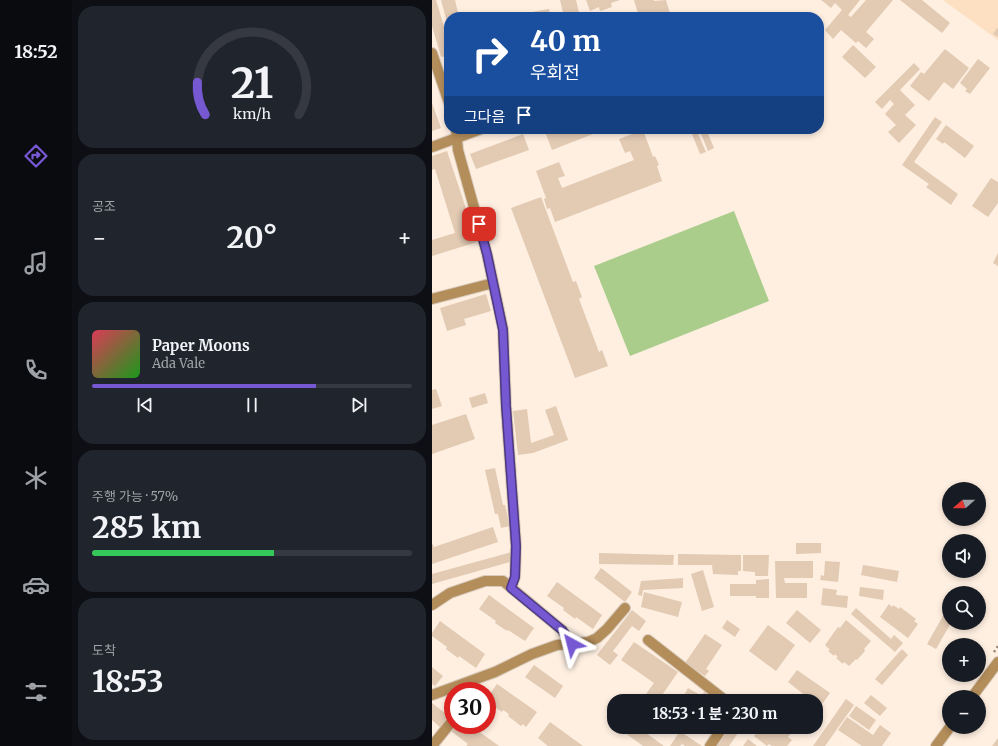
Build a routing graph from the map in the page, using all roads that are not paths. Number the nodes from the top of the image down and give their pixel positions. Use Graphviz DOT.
graph roads {
  1 [pos="432,53"];
  2 [pos="444,88"];
  3 [pos="455,134"];
  4 [pos="457,134"];
  5 [pos="432,147"];
  6 [pos="493,283"];
  7 [pos="432,299"];
  8 [pos="511,588"];
  9 [pos="432,606"];
  10 [pos="625,608"];
  11 [pos="648,640"];
  12 [pos="572,644"];
  13 [pos="998,662"];
  14 [pos="477,682"];
  15 [pos="977,690"];
  16 [pos="444,692"];
  17 [pos="717,694"];
  18 [pos="432,695"];
  19 [pos="444,731"];
  20 [pos="718,734"];
  21 [pos="945,734"];
  22 [pos="432,746"];
  23 [pos="710,746"];
  24 [pos="936,746"];
  1 -- 2 [label="street"];
  3 -- 5 [label="street"];
  4 -- 6 [label="street"];
  6 -- 7 [label="street"];
  6 -- 8 [label="street"];
  8 -- 9 [label="street"];
  8 -- 12 [label="street"];
  10 -- 12 [label="street"];
  11 -- 17 [label="street"];
  12 -- 14 [label="street"];
  13 -- 15 [label="street"];
  16 -- 18 [label="street"];
  19 -- 22 [label="street"];
  20 -- 23 [label="street"];
  21 -- 24 [label="street"];
}
